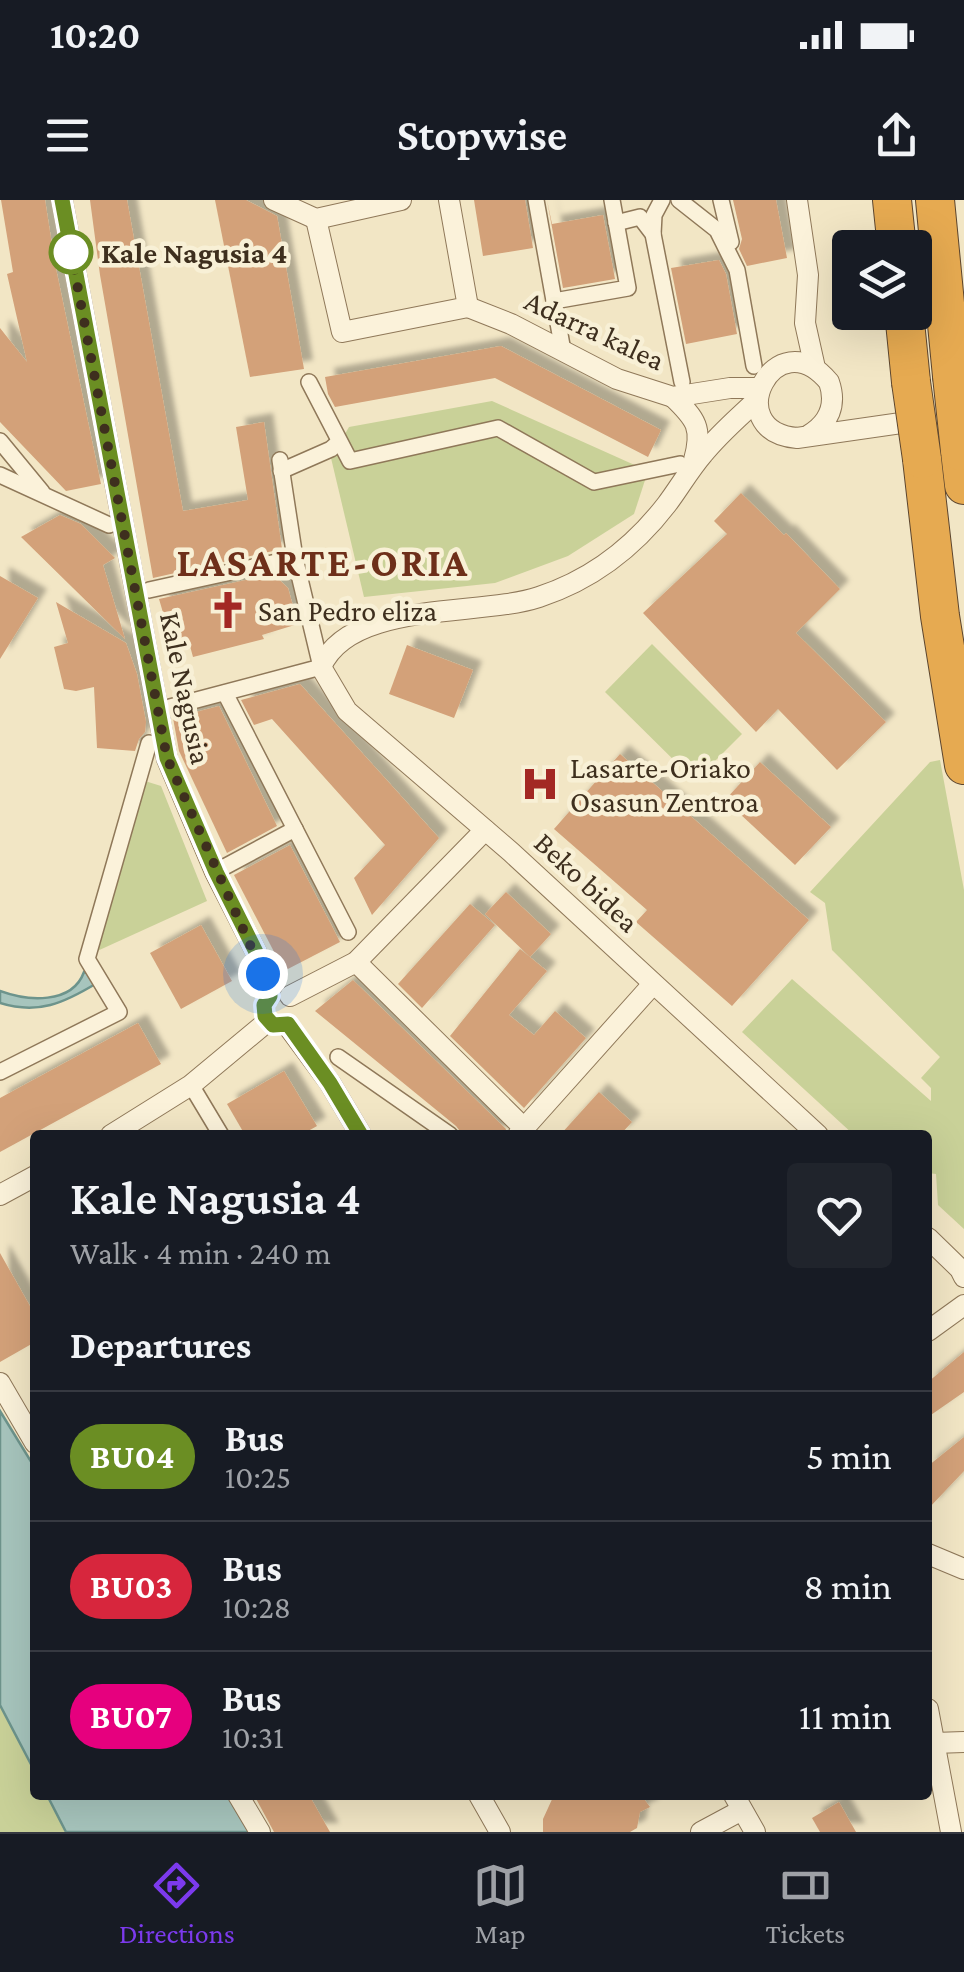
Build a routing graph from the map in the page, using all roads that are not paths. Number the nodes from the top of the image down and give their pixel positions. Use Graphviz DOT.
graph roads {
  1 [pos="62,200"];
  2 [pos="274,200"];
  3 [pos="401,200"];
  4 [pos="448,200"];
  5 [pos="536,200"];
  6 [pos="612,200"];
  7 [pos="662,200"];
  8 [pos="679,200"];
  9 [pos="721,200"];
  10 [pos="797,200"];
  11 [pos="892,200"];
  12 [pos="935,200"];
  13 [pos="316,219"];
  14 [pos="616,223"];
  15 [pos="895,230"];
  16 [pos="652,234"];
  17 [pos="737,270"];
  18 [pos="554,301"];
  19 [pos="468,306"];
  20 [pos="805,323"];
  21 [pos="906,330"];
  22 [pos="563,351"];
  23 [pos="754,366"];
  24 [pos="776,368"];
  25 [pos="815,368"];
  26 [pos="308,382"];
  27 [pos="677,390"];
  28 [pos="832,392"];
  29 [pos="758,394"];
  30 [pos="766,425"];
  31 [pos="873,425"];
  32 [pos="723,432"];
  33 [pos="809,435"];
  34 [pos="0,442"];
  35 [pos="339,442"];
  36 [pos="963,451"];
  37 [pos="685,468"];
  38 [pos="0,475"];
  39 [pos="48,499"];
  40 [pos="109,524"];
  41 [pos="295,558"];
  42 [pos="149,590"];
  43 [pos="322,668"];
  44 [pos="225,693"];
  45 [pos="170,708"];
  46 [pos="149,743"];
  47 [pos="964,765"];
  48 [pos="295,829"];
  49 [pos="485,830"];
  50 [pos="216,872"];
  51 [pos="348,932"];
  52 [pos="356,962"];
  53 [pos="653,984"];
  54 [pos="280,996"];
  55 [pos="278,1023"];
  56 [pos="338,1056"];
  57 [pos="0,1072"];
  58 [pos="191,1085"];
  59 [pos="118,1130"];
  60 [pos="218,1130"];
  61 [pos="358,1130"];
  62 [pos="443,1130"];
  63 [pos="519,1130"];
  64 [pos="523,1130"];
  65 [pos="813,1130"];
  66 [pos="30,1179"];
  67 [pos="0,1195"];
  68 [pos="932,1242"];
  69 [pos="964,1277"];
  70 [pos="964,1305"];
  71 [pos="932,1328"];
  72 [pos="0,1383"];
  73 [pos="30,1434"];
  74 [pos="932,1556"];
  75 [pos="964,1569"];
  76 [pos="932,1732"];
  77 [pos="964,1742"];
  78 [pos="934,1743"];
  79 [pos="241,1800"];
  80 [pos="482,1800"];
  81 [pos="738,1802"];
  82 [pos="260,1832"];
  83 [pos="500,1832"];
  84 [pos="701,1832"];
  85 [pos="755,1832"];
  86 [pos="951,1832"];
  1 -- 50 [label="street, Kale Nagusia"];
  2 -- 13 [label="street"];
  3 -- 13 [label="street"];
  4 -- 19 [label="street"];
  5 -- 18 [label="street"];
  6 -- 14 [label="street"];
  7 -- 16 [label="street"];
  8 -- 17 [label="street"];
  9 -- 17 [label="street"];
  10 -- 20 [label="street"];
  11 -- 15 [label="highway"];
  12 -- 36 [label="highway, bridge"];
  13 -- 19 [label="street"];
  14 -- 16 [label="street"];
  14 -- 18 [label="street"];
  16 -- 27 [label="street"];
  17 -- 23 [label="street"];
  18 -- 22 [label="street"];
  19 -- 22 [label="street, Adarra kalea"];
  20 -- 24 [label="street"];
  20 -- 25 [label="street"];
  21 -- 47 [label="highway, bridge"];
  22 -- 27 [label="street, Adarra kalea"];
  24 -- 25 [label="street"];
  24 -- 29 [label="street"];
  25 -- 28 [label="street"];
  26 -- 35 [label="street"];
  27 -- 29 [label="street, Adarra kalea"];
  27 -- 37 [label="street"];
  28 -- 31 [label="street"];
  28 -- 33 [label="street"];
  29 -- 30 [label="street"];
  29 -- 32 [label="street"];
  30 -- 32 [label="street"];
  30 -- 33 [label="street"];
  31 -- 33 [label="street"];
  31 -- 36 [label="street"];
  32 -- 37 [label="street"];
  34 -- 39 [label="street"];
  35 -- 37 [label="street"];
  35 -- 41 [label="street"];
  37 -- 43 [label="street"];
  38 -- 39 [label="street"];
  39 -- 40 [label="street"];
  41 -- 42 [label="street"];
  41 -- 43 [label="street"];
  43 -- 44 [label="street"];
  43 -- 49 [label="street, Beko bidea"];
  44 -- 45 [label="street"];
  44 -- 48 [label="street"];
  46 -- 57 [label="street"];
  48 -- 50 [label="street"];
  48 -- 51 [label="street"];
  49 -- 52 [label="street"];
  49 -- 53 [label="street, Beko bidea"];
  50 -- 54 [label="street, Kale Nagusia"];
  52 -- 54 [label="street"];
  52 -- 63 [label="street"];
  53 -- 64 [label="street"];
  53 -- 65 [label="street, Beko bidea"];
  54 -- 55 [label="street"];
  54 -- 55 [label="street"];
  55 -- 58 [label="street"];
  55 -- 61 [label="street"];
  56 -- 62 [label="street"];
  58 -- 59 [label="street"];
  58 -- 60 [label="street"];
  66 -- 67 [label="street"];
  68 -- 69 [label="street"];
  70 -- 71 [label="street"];
  72 -- 73 [label="street"];
  74 -- 75 [label="street"];
  76 -- 78 [label="street"];
  77 -- 78 [label="street"];
  78 -- 86 [label="street"];
  79 -- 82 [label="street"];
  80 -- 83 [label="street"];
  81 -- 84 [label="street"];
  81 -- 85 [label="street"];
}
